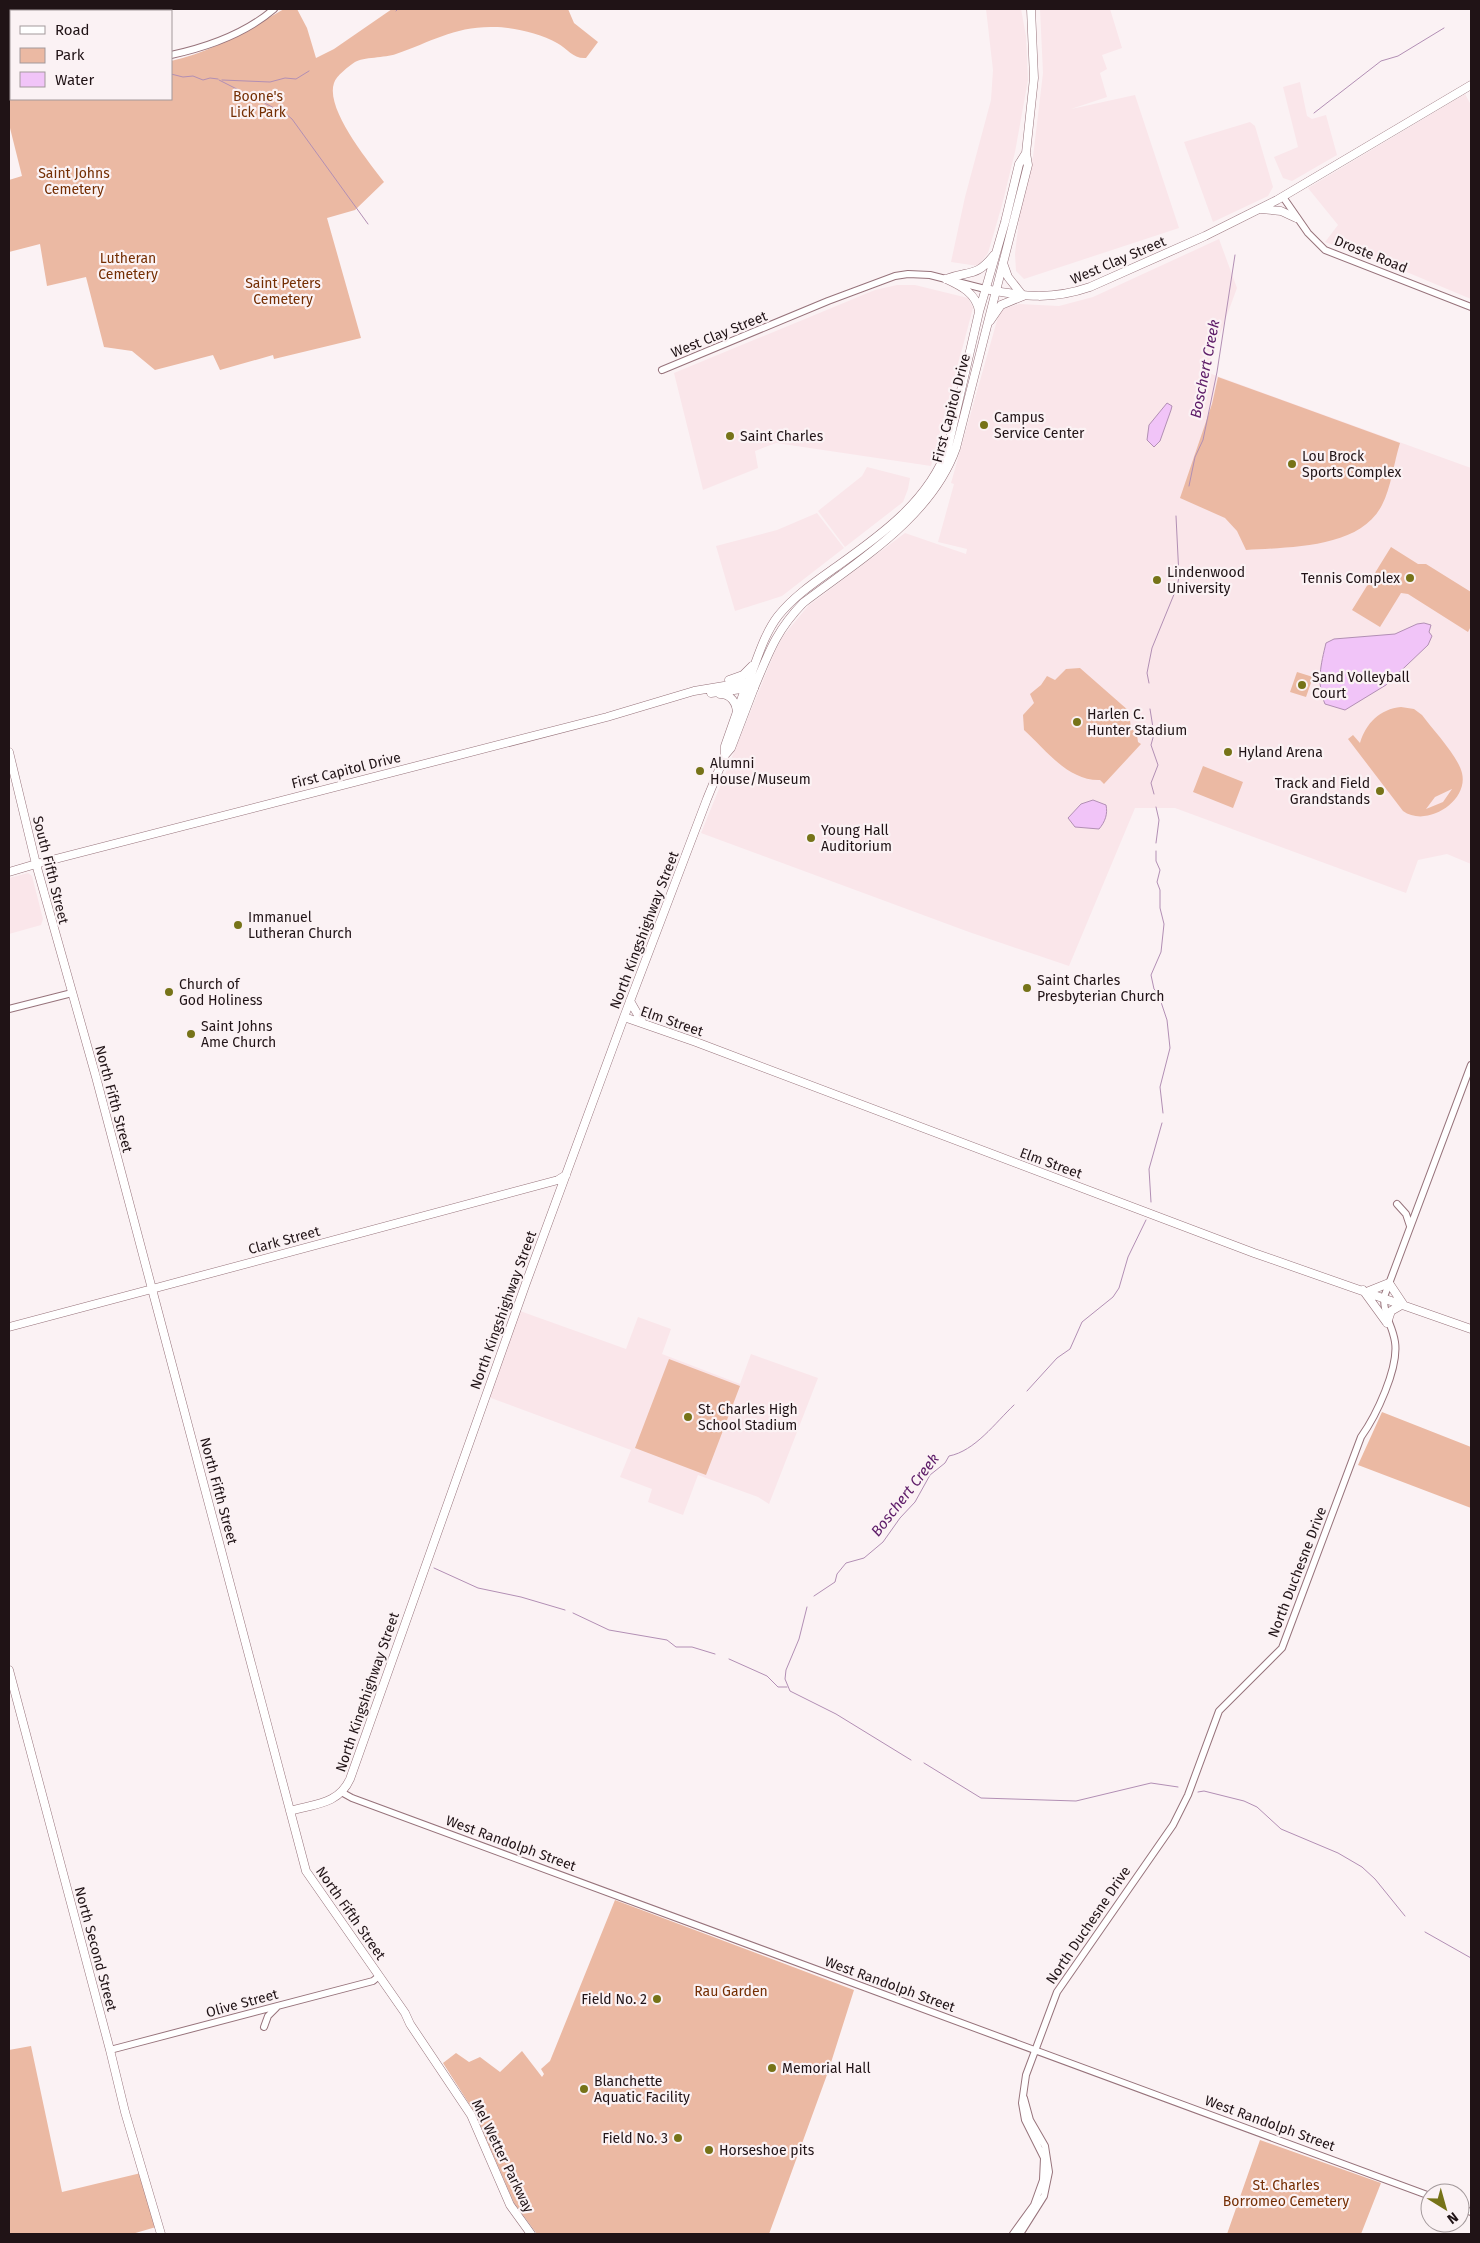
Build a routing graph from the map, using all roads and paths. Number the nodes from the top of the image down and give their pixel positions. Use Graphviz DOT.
graph roads {
  1 [pos="274,9"];
  2 [pos="1031,9"];
  3 [pos="172,55"];
  4 [pos="1471,86"];
  5 [pos="1026,153"];
  6 [pos="1283,197"];
  7 [pos="1261,209"];
  8 [pos="1296,218"];
  9 [pos="998,249"];
  10 [pos="1003,262"];
  11 [pos="946,279"];
  12 [pos="985,289"];
  13 [pos="994,291"];
  14 [pos="1024,296"];
  15 [pos="1471,307"];
  16 [pos="979,312"];
  17 [pos="982,339"];
  18 [pos="662,370"];
  19 [pos="756,663"];
  20 [pos="749,686"];
  21 [pos="692,693"];
  22 [pos="703,694"];
  23 [pos="737,714"];
  24 [pos="9,752"];
  25 [pos="725,755"];
  26 [pos="36,864"];
  27 [pos="9,872"];
  28 [pos="72,993"];
  29 [pos="630,1002"];
  30 [pos="9,1009"];
  31 [pos="624,1017"];
  32 [pos="643,1024"];
  33 [pos="1471,1065"];
  34 [pos="566,1175"];
  35 [pos="1396,1204"];
  36 [pos="1410,1226"];
  37 [pos="1389,1283"];
  38 [pos="152,1289"];
  39 [pos="1365,1290"];
  40 [pos="1384,1297"];
  41 [pos="1403,1304"];
  42 [pos="1387,1322"];
  43 [pos="9,1327"];
  44 [pos="1471,1329"];
  45 [pos="9,1670"];
  46 [pos="343,1793"];
  47 [pos="290,1810"];
  48 [pos="379,1976"];
  49 [pos="279,2006"];
  50 [pos="264,2027"];
  51 [pos="110,2050"];
  52 [pos="1036,2052"];
  53 [pos="1024,2098"];
  54 [pos="470,2109"];
  55 [pos="1420,2192"];
  56 [pos="161,2234"];
  57 [pos="531,2234"];
  58 [pos="537,2234"];
  59 [pos="1013,2234"];
  60 [pos="1020,2234"];
  1 -- 3 [label="street"];
  2 -- 5 [label="main road, First Capitol Drive"];
  4 -- 6 [label="main road, West Clay Street"];
  5 -- 9 [label="main road, First Capitol Drive"];
  5 -- 10 [label="main road, First Capitol Drive"];
  6 -- 7 [label="main road, West Clay Street"];
  6 -- 8 [label="street, Droste Road"];
  7 -- 8 [label="main road"];
  7 -- 14 [label="main road, West Clay Street"];
  8 -- 15 [label="street, Droste Road"];
  9 -- 11 [label="main road"];
  9 -- 12 [label="main road, First Capitol Drive"];
  10 -- 13 [label="main road, First Capitol Drive"];
  10 -- 14 [label="main road"];
  11 -- 12 [label="street, West Clay Street"];
  11 -- 16 [label="main road"];
  11 -- 18 [label="street, West Clay Street"];
  12 -- 13 [label="main road, West Clay Street"];
  12 -- 16 [label="main road, First Capitol Drive"];
  13 -- 14 [label="main road, West Clay Street"];
  13 -- 17 [label="main road, First Capitol Drive"];
  14 -- 17 [label="main road"];
  16 -- 19 [label="main road, First Capitol Drive"];
  17 -- 20 [label="main road, First Capitol Drive"];
  19 -- 20 [label="main road, First Capitol Drive"];
  19 -- 21 [label="main road"];
  20 -- 21 [label="main road, First Capitol Drive"];
  20 -- 22 [label="main road, First Capitol Drive"];
  20 -- 23 [label="main road"];
  20 -- 25 [label="main road"];
  21 -- 22 [label="main road, First Capitol Drive"];
  21 -- 26 [label="main road, First Capitol Drive"];
  22 -- 23 [label="main road"];
  23 -- 25 [label="main road"];
  24 -- 26 [label="main road, South Fifth Street"];
  25 -- 29 [label="main road, North Kingshighway Street"];
  26 -- 27 [label="main road, First Capitol Drive"];
  26 -- 28 [label="main road, South Fifth Street"];
  28 -- 30 [label="street"];
  28 -- 38 [label="main road, North Fifth Street"];
  29 -- 31 [label="main road, North Kingshighway Street"];
  29 -- 32 [label="main road"];
  31 -- 32 [label="main road, Elm Street"];
  31 -- 34 [label="main road, North Kingshighway Street"];
  32 -- 39 [label="main road, Elm Street"];
  33 -- 36 [label="street, North Duchesne Drive"];
  34 -- 38 [label="main road, Clark Street"];
  34 -- 46 [label="main road, North Kingshighway Street"];
  35 -- 36 [label="street"];
  36 -- 37 [label="street, North Duchesne Drive"];
  37 -- 39 [label="main road"];
  37 -- 40 [label="street, North Duchesne Drive"];
  37 -- 41 [label="main road"];
  38 -- 43 [label="main road, Clark Street"];
  38 -- 47 [label="main road, North Fifth Street"];
  39 -- 40 [label="main road, Elm Street"];
  39 -- 42 [label="main road"];
  40 -- 41 [label="main road, Elm Street"];
  40 -- 42 [label="street, North Duchesne Drive"];
  41 -- 42 [label="main road"];
  41 -- 44 [label="main road, Elm Street"];
  42 -- 52 [label="street, North Duchesne Drive"];
  45 -- 51 [label="main road, North Second Street"];
  46 -- 47 [label="main road"];
  46 -- 52 [label="street, West Randolph Street"];
  47 -- 48 [label="main road, North Fifth Street"];
  48 -- 49 [label="street, Olive Street"];
  48 -- 54 [label="main road, Mel Wetter Parkway"];
  49 -- 50 [label="street"];
  49 -- 51 [label="street, Olive Street"];
  51 -- 56 [label="main road, North Second Street"];
  52 -- 53 [label="street, North Duchesne Drive"];
  52 -- 55 [label="street, West Randolph Street"];
  53 -- 59 [label="street, North Duchesne Drive"];
  53 -- 60 [label="street, North Duchesne Drive"];
  54 -- 57 [label="main road, Mel Wetter Parkway"];
  54 -- 58 [label="main road, Mel Wetter Parkway"];
}
